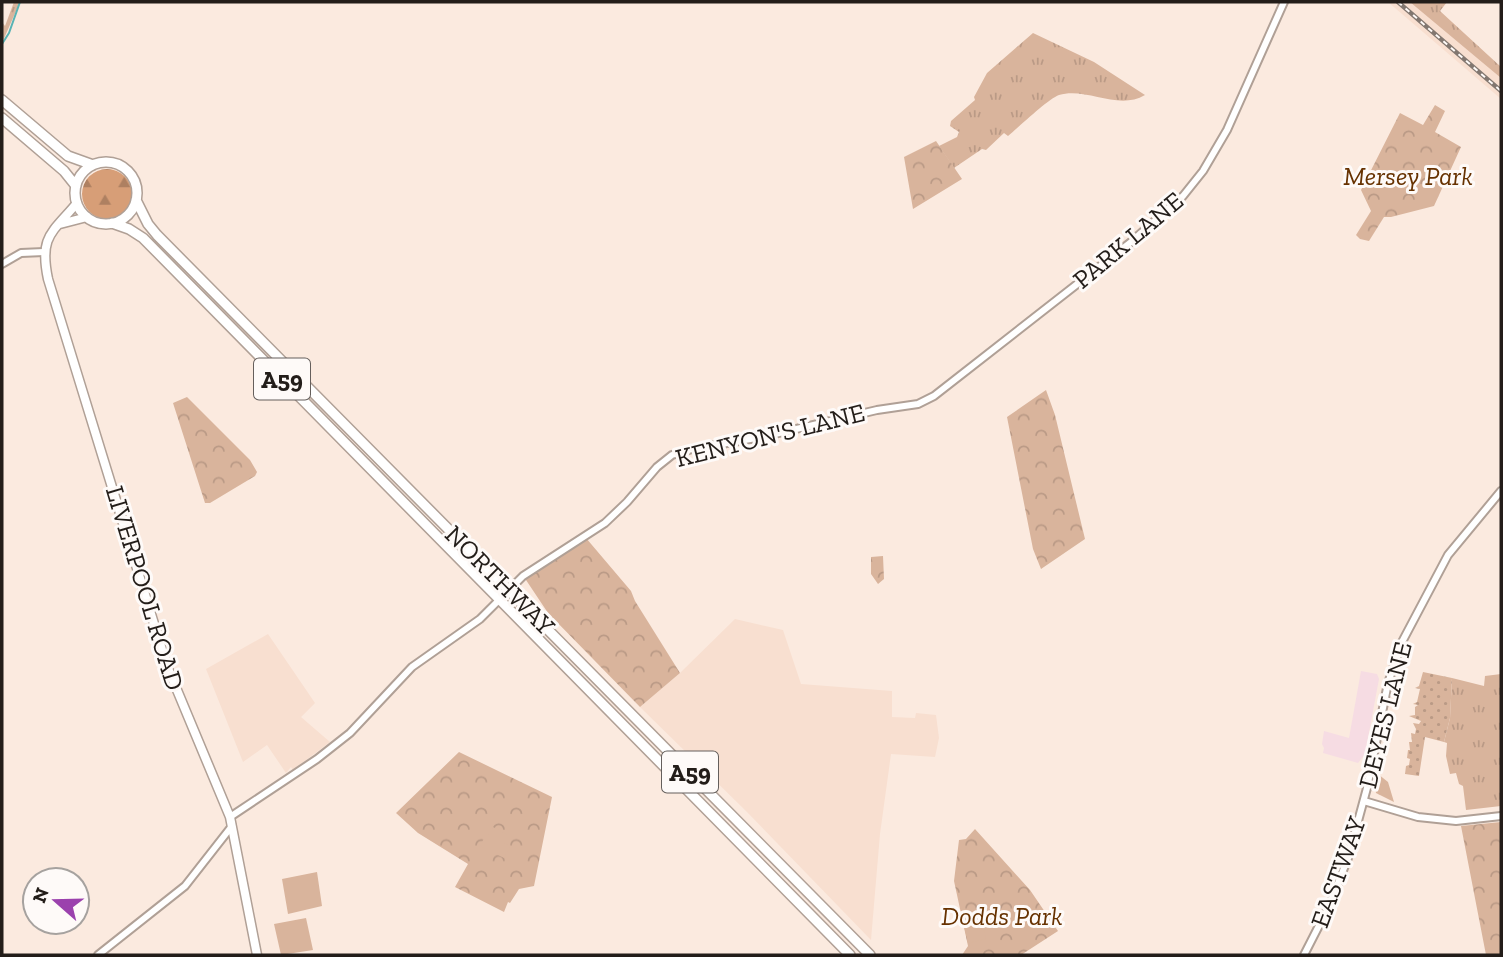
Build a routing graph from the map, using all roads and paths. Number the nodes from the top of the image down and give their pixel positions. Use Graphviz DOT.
graph roads {
  1 [pos="1284,2"];
  2 [pos="2,100"];
  3 [pos="2,118"];
  4 [pos="93,165"];
  5 [pos="76,186"];
  6 [pos="136,200"];
  7 [pos="77,203"];
  8 [pos="87,217"];
  9 [pos="112,223"];
  10 [pos="60,224"];
  11 [pos="44,252"];
  12 [pos="2,264"];
  13 [pos="934,396"];
  14 [pos="1501,491"];
  15 [pos="509,589"];
  16 [pos="499,600"];
  17 [pos="1364,801"];
  18 [pos="1501,816"];
  19 [pos="230,817"];
  20 [pos="232,826"];
  21 [pos="98,955"];
  22 [pos="257,955"];
  23 [pos="850,955"];
  24 [pos="870,955"];
  25 [pos="1304,955"];
  1 -- 13 [label="street, PARK LANE"];
  2 -- 4 [label="highway, A59"];
  3 -- 5 [label="highway"];
  4 -- 5 [label="highway"];
  4 -- 6 [label="highway, A59"];
  5 -- 7 [label="highway"];
  6 -- 9 [label="highway"];
  6 -- 15 [label="highway, NORTHWAY / A59"];
  7 -- 8 [label="highway"];
  7 -- 10 [label="main road"];
  8 -- 9 [label="highway, A59"];
  8 -- 10 [label="main road"];
  9 -- 16 [label="highway, NORTHWAY / A59"];
  10 -- 11 [label="main road"];
  11 -- 12 [label="street"];
  11 -- 19 [label="main road, LIVERPOOL ROAD"];
  13 -- 15 [label="street, KENYON'S LANE"];
  14 -- 17 [label="street, DEYES LANE"];
  15 -- 16 [label="street, KENYON'S LANE"];
  15 -- 24 [label="highway, NORTHWAY / A59"];
  16 -- 19 [label="street, KENYON'S LANE"];
  16 -- 23 [label="highway, NORTHWAY / A59"];
  17 -- 18 [label="street, EASTWAY"];
  17 -- 25 [label="street, EASTWAY"];
  19 -- 20 [label="main road, LIVERPOOL ROAD"];
  20 -- 21 [label="street"];
  20 -- 22 [label="main road, LIVERPOOL ROAD"];
}
